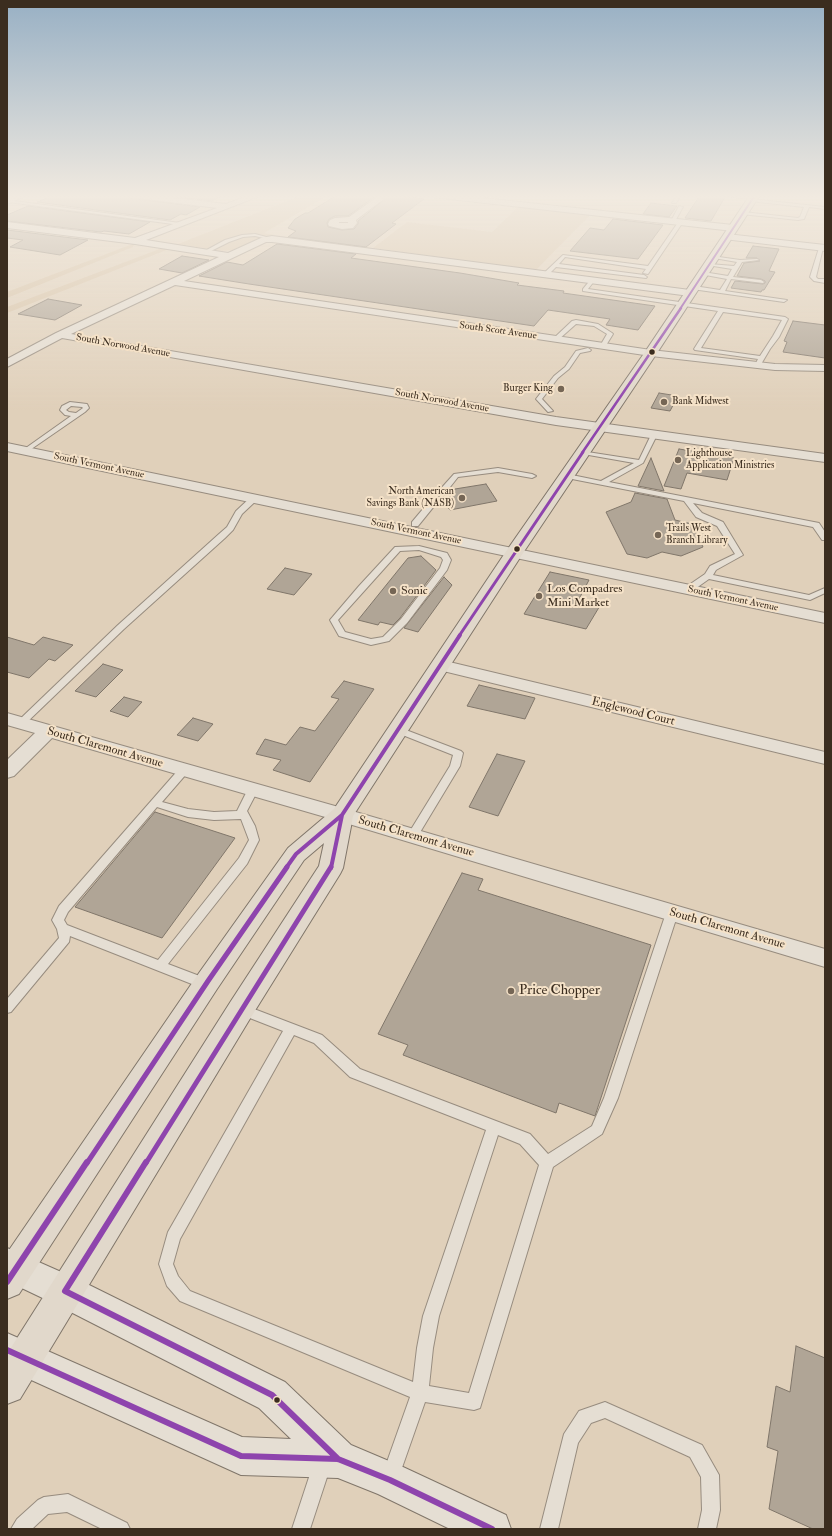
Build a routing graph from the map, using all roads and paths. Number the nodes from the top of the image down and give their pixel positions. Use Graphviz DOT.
graph roads {
  1 [pos="207,267"];
  2 [pos="489,267"];
  3 [pos="553,267"];
  4 [pos="567,267"];
  5 [pos="641,267"];
  6 [pos="707,267"];
  7 [pos="711,267"];
  8 [pos="723,267"];
  9 [pos="817,267"];
  10 [pos="650,268"];
  11 [pos="735,268"];
  12 [pos="546,274"];
  13 [pos="644,277"];
  14 [pos="729,277"];
  15 [pos="592,280"];
  16 [pos="825,281"];
  17 [pos="173,282"];
  18 [pos="761,282"];
  19 [pos="634,286"];
  20 [pos="721,292"];
  21 [pos="621,295"];
  22 [pos="689,295"];
  23 [pos="784,300"];
  24 [pos="721,310"];
  25 [pos="60,335"];
  26 [pos="556,339"];
  27 [pos="603,346"];
  28 [pos="588,350"];
  29 [pos="651,353"];
  30 [pos="760,362"];
  31 [pos="7,364"];
  32 [pos="825,368"];
  33 [pos="550,411"];
  34 [pos="76,415"];
  35 [pos="600,426"];
  36 [pos="654,435"];
  37 [pos="7,447"];
  38 [pos="25,451"];
  39 [pos="583,452"];
  40 [pos="825,458"];
  41 [pos="641,462"];
  42 [pos="532,476"];
  43 [pos="567,476"];
  44 [pos="602,483"];
  45 [pos="440,494"];
  46 [pos="255,498"];
  47 [pos="687,500"];
  48 [pos="431,505"];
  49 [pos="415,524"];
  50 [pos="825,538"];
  51 [pos="514,553"];
  52 [pos="447,560"];
  53 [pos="708,576"];
  54 [pos="689,589"];
  55 [pos="825,590"];
  56 [pos="825,618"];
  57 [pos="441,665"];
  58 [pos="14,721"];
  59 [pos="398,730"];
  60 [pos="48,731"];
  61 [pos="825,758"];
  62 [pos="184,770"];
  63 [pos="7,771"];
  64 [pos="253,790"];
  65 [pos="155,803"];
  66 [pos="244,815"];
  67 [pos="342,815"];
  68 [pos="412,836"];
  69 [pos="672,913"];
  70 [pos="63,928"];
  71 [pos="825,958"];
  72 [pos="160,966"];
  73 [pos="206,984"];
  74 [pos="7,1008"];
  75 [pos="241,1009"];
  76 [pos="291,1029"];
  77 [pos="493,1128"];
  78 [pos="547,1163"];
  79 [pos="10,1272"];
  80 [pos="65,1291"];
  81 [pos="13,1365"];
  82 [pos="420,1393"];
  83 [pos="331,1459"];
  84 [pos="390,1480"];
  85 [pos="20,1529"];
  86 [pos="121,1529"];
  87 [pos="301,1529"];
  88 [pos="492,1529"];
  89 [pos="549,1529"];
  90 [pos="707,1529"];
  1 -- 17 [label="street"];
  2 -- 12 [label="street"];
  3 -- 12 [label="lane"];
  4 -- 13 [label="lane"];
  5 -- 10 [label="lane"];
  6 -- 22 [label="main road"];
  7 -- 14 [label="lane"];
  8 -- 11 [label="lane"];
  9 -- 16 [label="lane"];
  10 -- 13 [label="lane"];
  11 -- 14 [label="lane"];
  12 -- 15 [label="street"];
  13 -- 19 [label="lane"];
  14 -- 18 [label="lane"];
  14 -- 20 [label="lane"];
  15 -- 19 [label="street"];
  15 -- 21 [label="lane"];
  17 -- 25 [label="street"];
  17 -- 26 [label="street, South Scott Avenue"];
  19 -- 21 [label="lane"];
  19 -- 22 [label="street"];
  20 -- 22 [label="lane"];
  20 -- 23 [label="lane"];
  21 -- 22 [label="lane"];
  22 -- 24 [label="lane"];
  22 -- 29 [label="main road"];
  24 -- 30 [label="lane"];
  24 -- 30 [label="lane"];
  25 -- 31 [label="street"];
  25 -- 35 [label="street, South Norwood Avenue"];
  26 -- 27 [label="street, South Scott Avenue"];
  26 -- 27 [label="lane"];
  27 -- 29 [label="street, South Scott Avenue"];
  28 -- 33 [label="lane"];
  29 -- 30 [label="street, South Scott Avenue"];
  29 -- 35 [label="main road"];
  30 -- 32 [label="street, South Scott Avenue"];
  34 -- 38 [label="lane"];
  35 -- 36 [label="street, South Norwood Avenue"];
  35 -- 39 [label="main road"];
  36 -- 40 [label="street, South Norwood Avenue"];
  36 -- 41 [label="lane"];
  37 -- 38 [label="street, South Vermont Avenue"];
  38 -- 46 [label="street, South Vermont Avenue"];
  39 -- 41 [label="lane"];
  39 -- 43 [label="main road"];
  41 -- 44 [label="lane"];
  42 -- 45 [label="lane"];
  43 -- 44 [label="lane"];
  43 -- 51 [label="main road"];
  44 -- 47 [label="lane"];
  46 -- 51 [label="street, South Vermont Avenue"];
  46 -- 58 [label="lane"];
  47 -- 50 [label="lane"];
  47 -- 53 [label="lane"];
  48 -- 49 [label="lane"];
  51 -- 54 [label="street, South Vermont Avenue"];
  51 -- 57 [label="main road"];
  52 -- 52 [label="lane"];
  53 -- 54 [label="lane"];
  53 -- 55 [label="lane"];
  54 -- 56 [label="street, South Vermont Avenue"];
  57 -- 59 [label="main road"];
  57 -- 61 [label="street, Englewood Court"];
  58 -- 60 [label="street, South Claremont Avenue"];
  59 -- 67 [label="main road"];
  59 -- 68 [label="lane"];
  60 -- 62 [label="street, South Claremont Avenue"];
  60 -- 63 [label="street"];
  62 -- 64 [label="street, South Claremont Avenue"];
  62 -- 65 [label="lane"];
  64 -- 66 [label="lane"];
  64 -- 67 [label="street, South Claremont Avenue"];
  65 -- 66 [label="lane"];
  65 -- 70 [label="lane"];
  66 -- 72 [label="lane"];
  67 -- 68 [label="street, South Claremont Avenue"];
  67 -- 73 [label="main road"];
  67 -- 75 [label="main road"];
  68 -- 69 [label="street, South Claremont Avenue"];
  69 -- 71 [label="street, South Claremont Avenue"];
  69 -- 78 [label="lane"];
  70 -- 72 [label="lane"];
  70 -- 74 [label="lane"];
  72 -- 73 [label="lane"];
  73 -- 79 [label="main road"];
  75 -- 76 [label="lane"];
  75 -- 80 [label="main road"];
  76 -- 77 [label="lane"];
  76 -- 82 [label="lane"];
  77 -- 78 [label="lane"];
  77 -- 82 [label="lane"];
  78 -- 82 [label="lane"];
  79 -- 80 [label="main road"];
  80 -- 81 [label="main road"];
  80 -- 83 [label="main road"];
  81 -- 83 [label="main road"];
  82 -- 84 [label="lane"];
  83 -- 84 [label="main road"];
  83 -- 87 [label="lane"];
  84 -- 88 [label="main road"];
  85 -- 86 [label="lane"];
  89 -- 90 [label="lane"];
}
